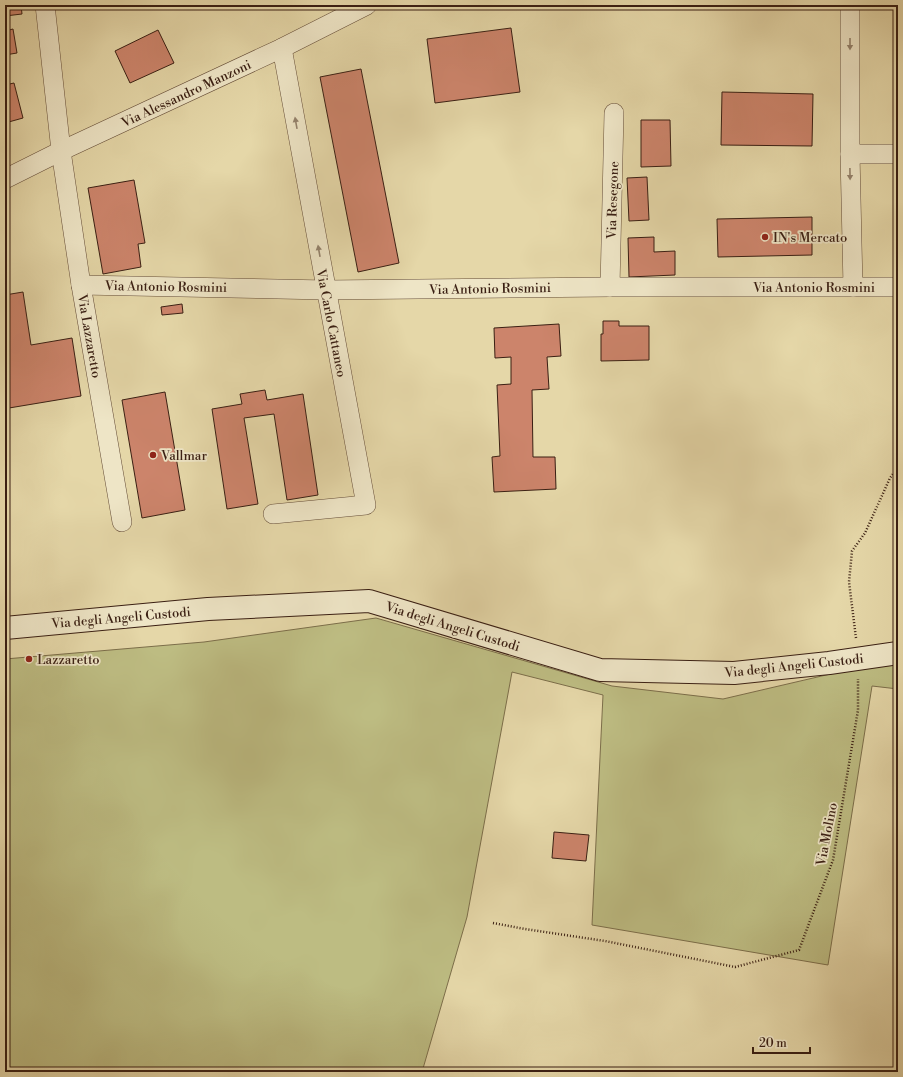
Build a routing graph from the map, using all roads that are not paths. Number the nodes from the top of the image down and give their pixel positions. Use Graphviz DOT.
graph roads {
  1 [pos="45,5"];
  2 [pos="367,5"];
  3 [pos="850,5"];
  4 [pos="282,48"];
  5 [pos="614,113"];
  6 [pos="61,151"];
  7 [pos="850,154"];
  8 [pos="898,154"];
  9 [pos="5,179"];
  10 [pos="81,285"];
  11 [pos="610,287"];
  12 [pos="853,287"];
  13 [pos="898,287"];
  14 [pos="326,290"];
  15 [pos="273,514"];
  16 [pos="122,522"];
  17 [pos="5,628"];
  18 [pos="898,653"];
  1 -- 6 [label="street, Via Lazzaretto"];
  2 -- 4 [label="street, Via Alessandro Manzoni"];
  3 -- 7 [label="street, one-way"];
  4 -- 6 [label="street, Via Alessandro Manzoni"];
  14 -- 4 [label="street, Via Carlo Cattaneo, one-way"];
  5 -- 11 [label="street, Via Resegone"];
  6 -- 9 [label="street, Via Alessandro Manzoni"];
  6 -- 10 [label="street, Via Lazzaretto"];
  7 -- 8 [label="street"];
  7 -- 12 [label="street, one-way"];
  10 -- 14 [label="street, Via Antonio Rosmini"];
  10 -- 16 [label="street, Via Lazzaretto"];
  11 -- 12 [label="street, Via Antonio Rosmini"];
  11 -- 14 [label="street, Via Antonio Rosmini"];
  12 -- 13 [label="street, Via Antonio Rosmini"];
  14 -- 15 [label="street, Via Carlo Cattaneo"];
  17 -- 18 [label="street, Via degli Angeli Custodi"];
}
